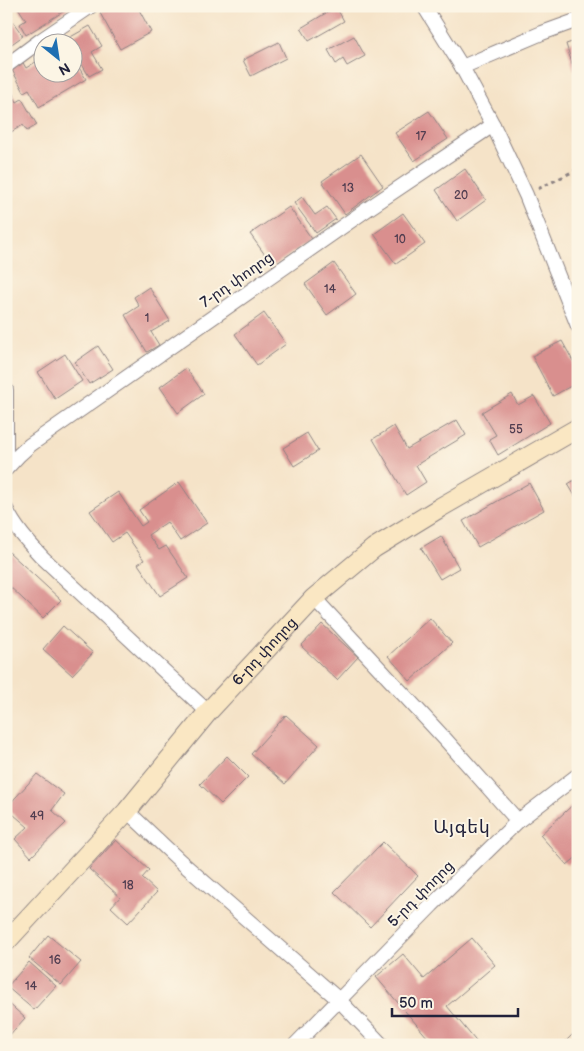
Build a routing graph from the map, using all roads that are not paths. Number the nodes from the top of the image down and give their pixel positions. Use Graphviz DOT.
graph roads {
  1 [pos="91,6"];
  2 [pos="424,6"];
  3 [pos="578,20"];
  4 [pos="6,66"];
  5 [pos="462,67"];
  6 [pos="492,125"];
  7 [pos="578,326"];
  8 [pos="6,390"];
  9 [pos="578,428"];
  10 [pos="6,468"];
  11 [pos="6,510"];
  12 [pos="314,598"];
  13 [pos="208,712"];
  14 [pos="578,775"];
  15 [pos="127,811"];
  16 [pos="518,821"];
  17 [pos="6,942"];
  18 [pos="338,999"];
  19 [pos="295,1045"];
  20 [pos="382,1045"];
  1 -- 4 [label="street"];
  2 -- 5 [label="street"];
  3 -- 5 [label="street"];
  5 -- 6 [label="street"];
  6 -- 7 [label="street"];
  6 -- 10 [label="street, 7-րդ փողոց"];
  8 -- 10 [label="street"];
  9 -- 12 [label="main road, 6-րդ փողոց"];
  11 -- 13 [label="street"];
  12 -- 13 [label="main road, 6-րդ փողոց"];
  12 -- 16 [label="street"];
  13 -- 15 [label="main road, 6-րդ փողոց"];
  14 -- 16 [label="street, 5-րդ փողոց"];
  15 -- 17 [label="main road, 6-րդ փողոց"];
  15 -- 18 [label="street"];
  16 -- 18 [label="street, 5-րդ փողոց"];
  18 -- 19 [label="street, 5-րդ փողոց"];
  18 -- 20 [label="street"];
}
